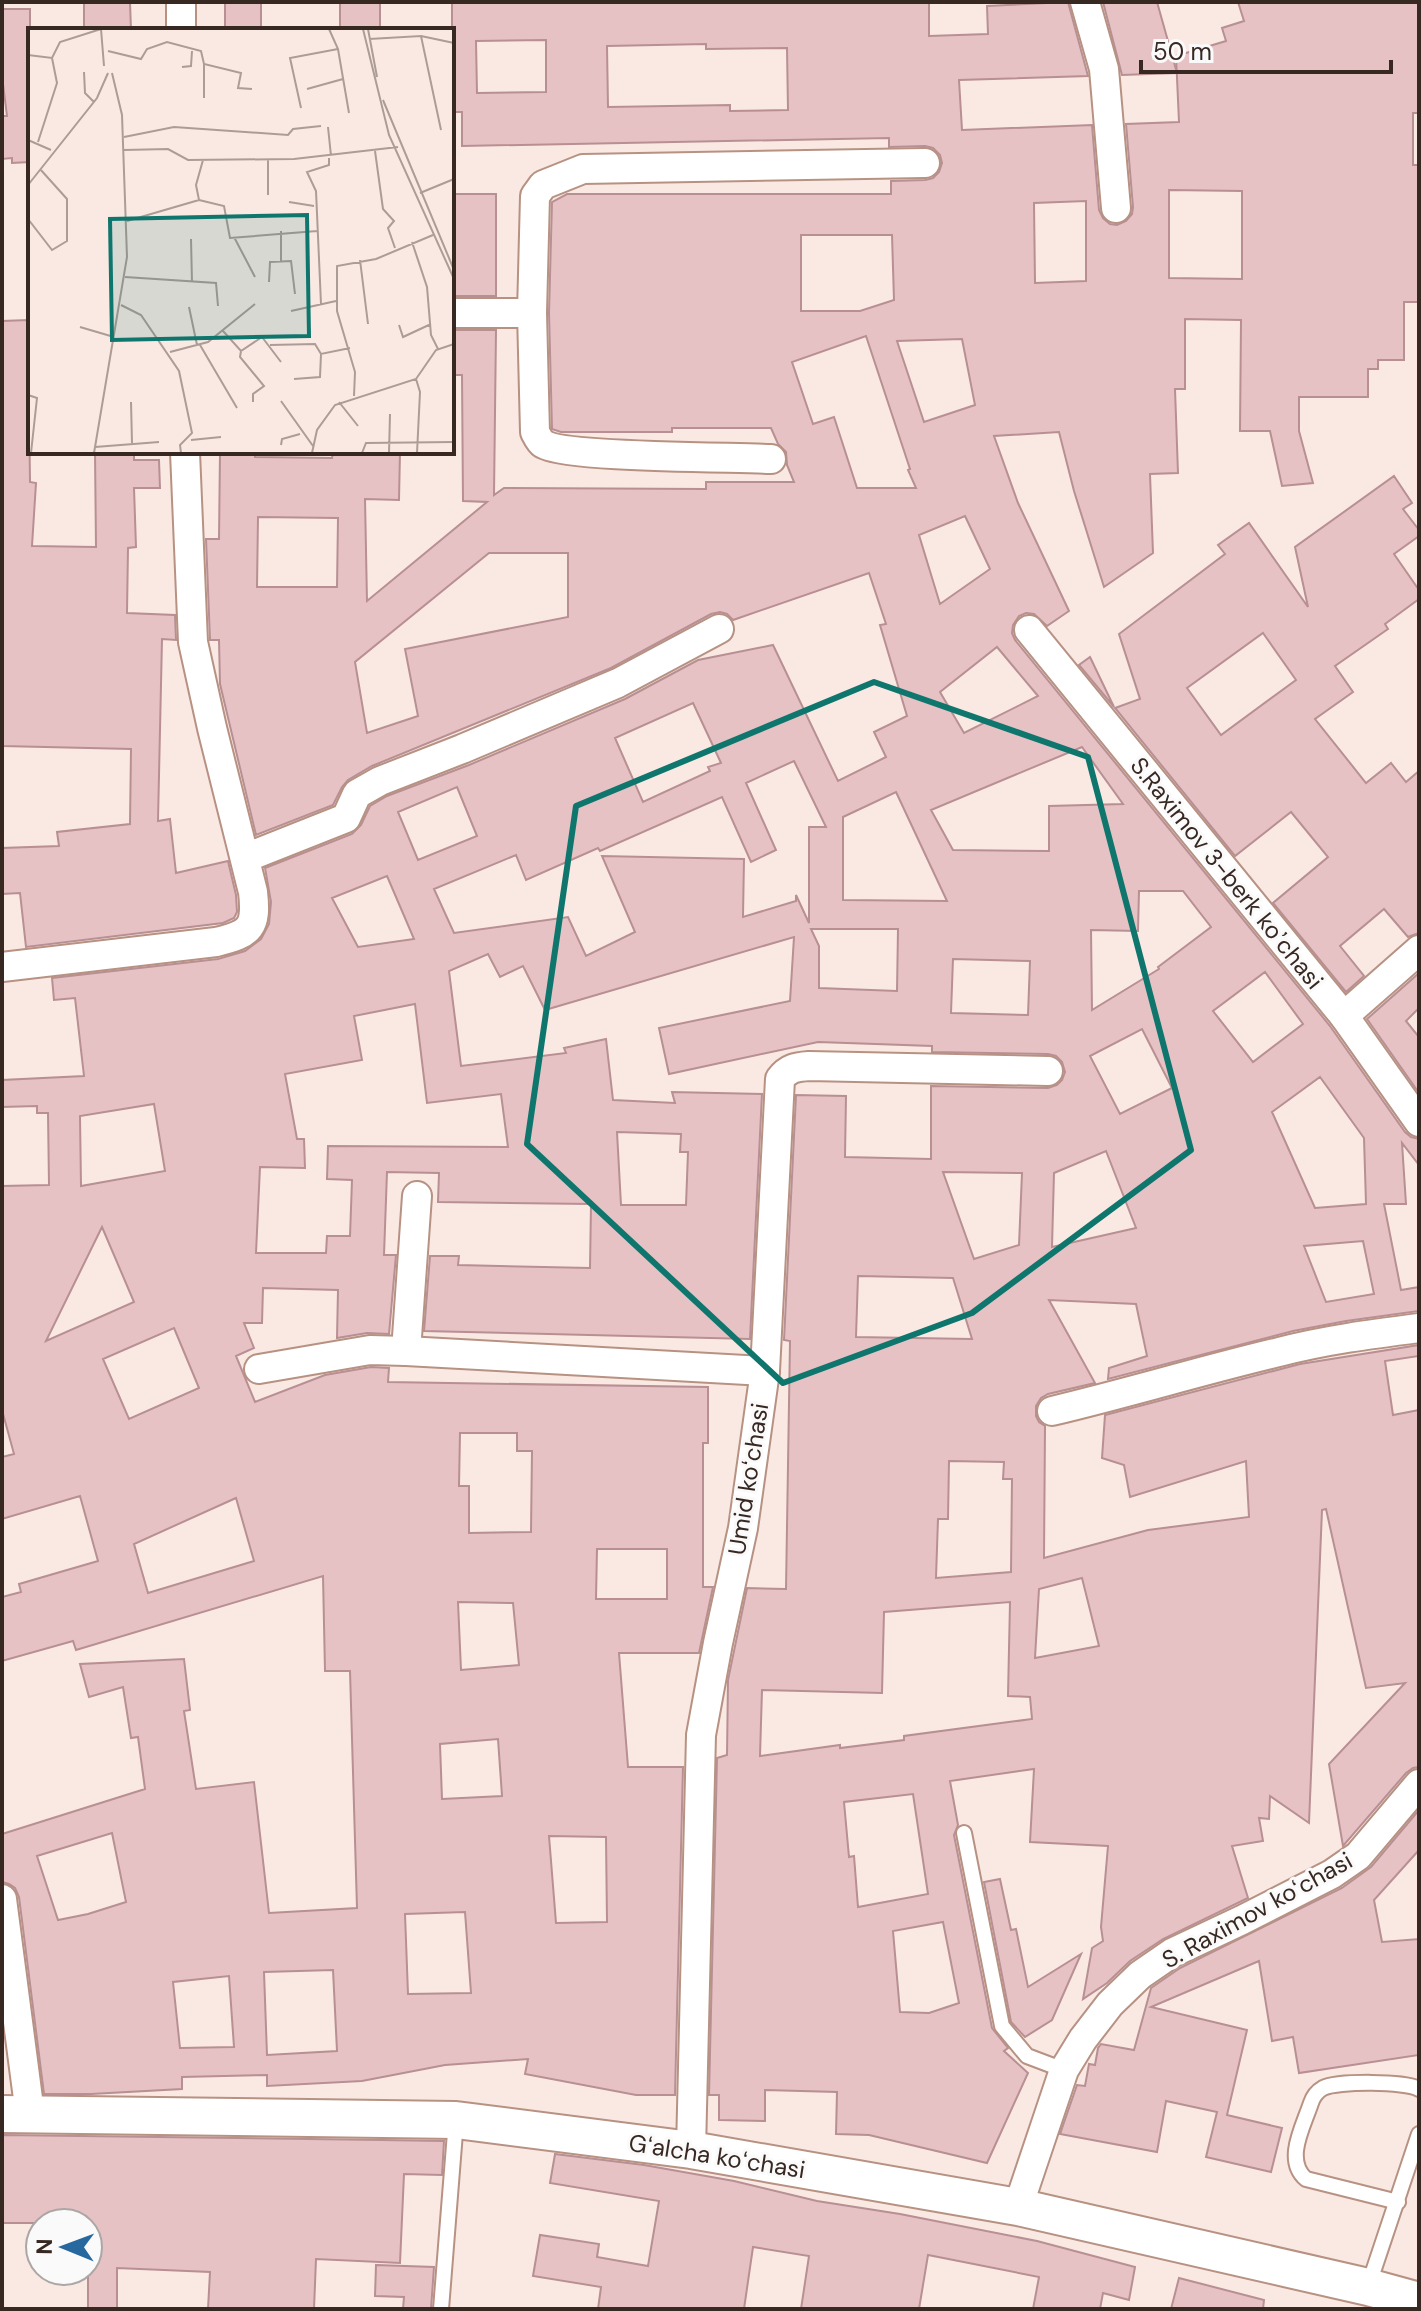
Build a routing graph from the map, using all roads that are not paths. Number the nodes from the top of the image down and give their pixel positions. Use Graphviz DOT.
graph roads {
  1 [pos="181,2"];
  2 [pos="1085,2"];
  3 [pos="181,28"];
  4 [pos="925,163"];
  5 [pos="1116,208"];
  6 [pos="454,313"];
  7 [pos="532,313"];
  8 [pos="185,454"];
  9 [pos="771,459"];
  10 [pos="719,629"];
  11 [pos="1029,630"];
  12 [pos="245,858"];
  13 [pos="1419,950"];
  14 [pos="2,967"];
  15 [pos="1344,1016"];
  16 [pos="1048,1071"];
  17 [pos="1419,1122"];
  18 [pos="417,1196"];
  19 [pos="1419,1328"];
  20 [pos="406,1351"];
  21 [pos="259,1369"];
  22 [pos="765,1371"];
  23 [pos="1052,1411"];
  24 [pos="1419,1784"];
  25 [pos="964,1833"];
  26 [pos="2,1899"];
  27 [pos="1064,2070"];
  28 [pos="1419,2089"];
  29 [pos="16,2114"];
  30 [pos="456,2120"];
  31 [pos="1419,2134"];
  32 [pos="691,2150"];
  33 [pos="1398,2202"];
  34 [pos="1018,2207"];
  35 [pos="1377,2296"];
  36 [pos="1419,2301"];
  37 [pos="441,2309"];
  1 -- 3 [label="street"];
  2 -- 5 [label="street"];
  4 -- 7 [label="street"];
  6 -- 7 [label="street"];
  7 -- 9 [label="street"];
  8 -- 12 [label="street"];
  10 -- 12 [label="street"];
  11 -- 15 [label="street, S.Raximov 3-berk koʼchasi"];
  12 -- 14 [label="street"];
  13 -- 15 [label="street"];
  15 -- 17 [label="street, S.Raximov 3-berk koʼchasi"];
  16 -- 22 [label="street, Umid koʻchasi"];
  18 -- 20 [label="street"];
  19 -- 23 [label="street"];
  20 -- 21 [label="street"];
  20 -- 22 [label="street"];
  22 -- 32 [label="street, Umid koʻchasi"];
  24 -- 27 [label="street, S. Raximov koʻchasi"];
  25 -- 27 [label="lane"];
  26 -- 29 [label="street"];
  27 -- 34 [label="street, S. Raximov koʻchasi"];
  28 -- 33 [label="lane"];
  29 -- 30 [label="street, Gʻalcha koʻchasi"];
  30 -- 32 [label="street, Gʻalcha koʻchasi"];
  30 -- 37 [label="lane"];
  31 -- 33 [label="lane"];
  32 -- 34 [label="street, Gʻalcha koʻchasi"];
  33 -- 35 [label="lane"];
  34 -- 35 [label="street, Gʻalcha koʻchasi"];
  35 -- 36 [label="street, Gʻalcha koʻchasi"];
}
